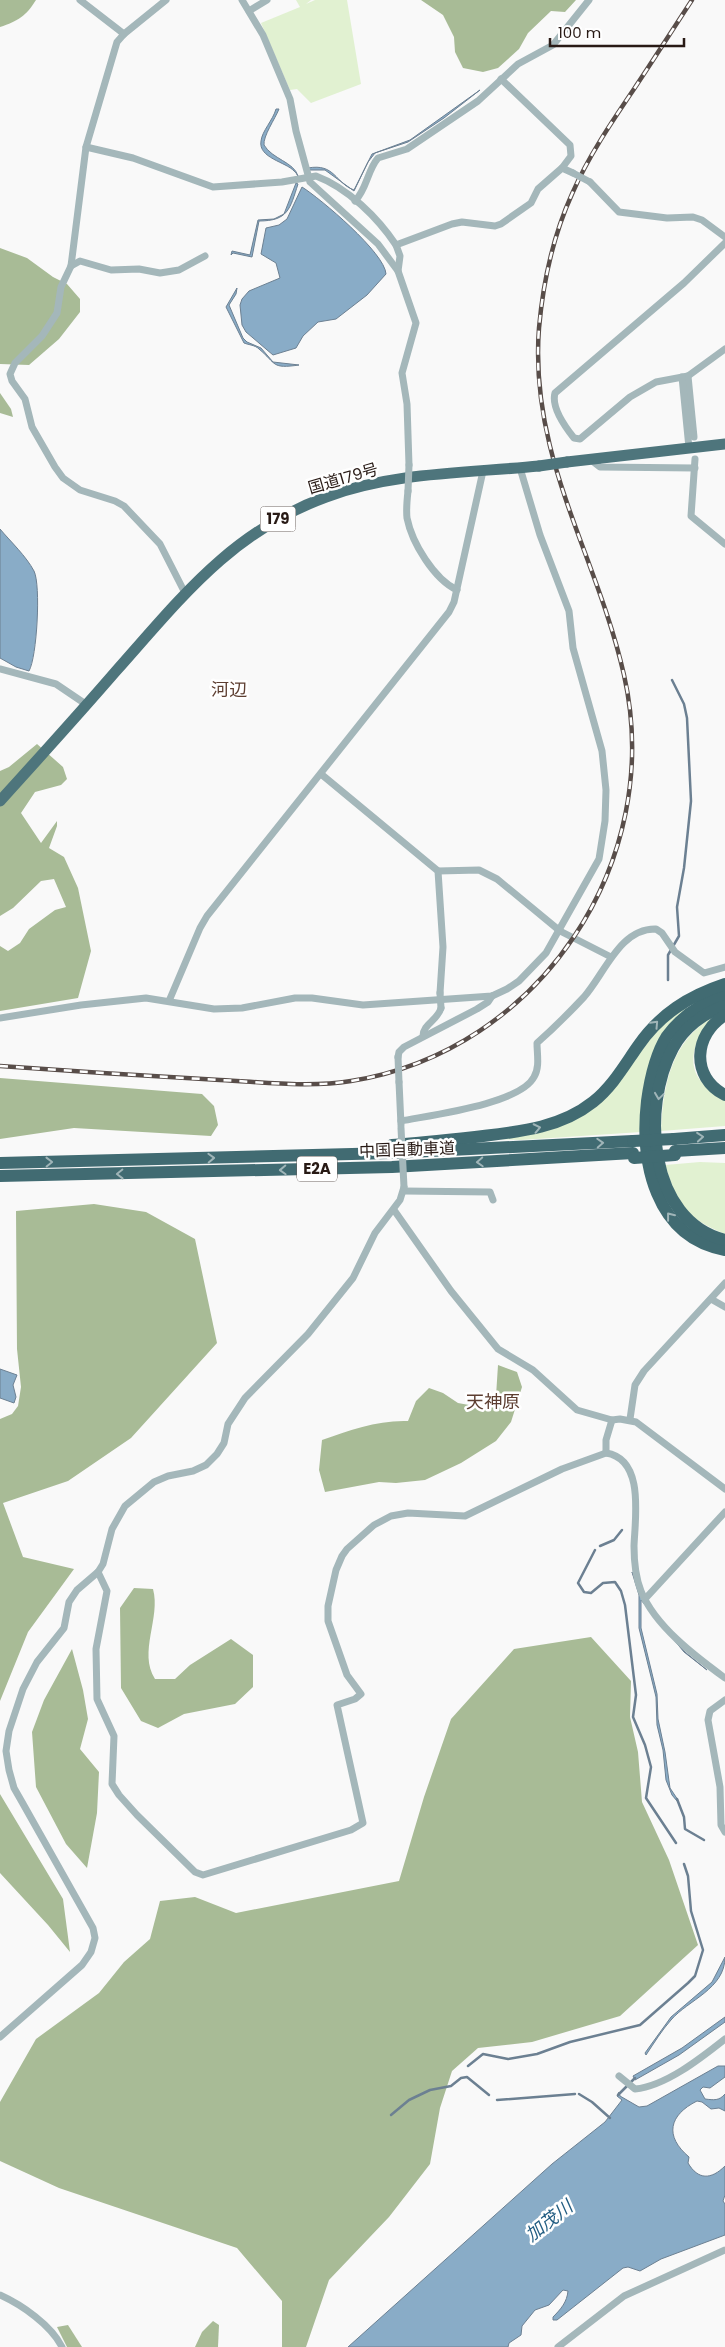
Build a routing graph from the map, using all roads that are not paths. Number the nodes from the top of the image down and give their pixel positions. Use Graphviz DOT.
graph roads {
  1 [pos="80,0"];
  2 [pos="166,0"];
  3 [pos="242,0"];
  4 [pos="267,0"];
  5 [pos="589,0"];
  6 [pos="249,11"];
  7 [pos="124,34"];
  8 [pos="501,79"];
  9 [pos="86,146"];
  10 [pos="562,168"];
  11 [pos="308,176"];
  12 [pos="355,201"];
  13 [pos="725,237"];
  14 [pos="725,243"];
  15 [pos="396,245"];
  16 [pos="205,256"];
  17 [pos="71,266"];
  18 [pos="398,271"];
  19 [pos="725,349"];
  20 [pos="685,376"];
  21 [pos="691,443"];
  22 [pos="725,444"];
  23 [pos="695,459"];
  24 [pos="590,460"];
  25 [pos="520,468"];
  26 [pos="695,468"];
  27 [pos="483,471"];
  28 [pos="725,544"];
  29 [pos="457,590"];
  30 [pos="185,593"];
  31 [pos="0,669"];
  32 [pos="86,705"];
  33 [pos="321,774"];
  34 [pos="0,801"];
  35 [pos="438,871"];
  36 [pos="560,931"];
  37 [pos="611,957"];
  38 [pos="725,967"];
  39 [pos="725,984"];
  40 [pos="725,995"];
  41 [pos="492,996"];
  42 [pos="169,1001"];
  43 [pos="725,1006"];
  44 [pos="725,1015"];
  45 [pos="0,1018"];
  46 [pos="423,1036"];
  47 [pos="725,1094"];
  48 [pos="401,1124"];
  49 [pos="725,1135"];
  50 [pos="725,1148"];
  51 [pos="675,1149"];
  52 [pos="633,1151"];
  53 [pos="297,1156"];
  54 [pos="725,1157"];
  55 [pos="0,1163"];
  56 [pos="0,1176"];
  57 [pos="404,1189"];
  58 [pos="493,1200"];
  59 [pos="394,1210"];
  60 [pos="725,1240"];
  61 [pos="725,1250"];
  62 [pos="725,1283"];
  63 [pos="711,1299"];
  64 [pos="725,1307"];
  65 [pos="630,1419"];
  66 [pos="612,1420"];
  67 [pos="606,1454"];
  68 [pos="725,1489"];
  69 [pos="725,1512"];
  70 [pos="98,1572"];
  71 [pos="645,1599"];
  72 [pos="725,1678"];
  73 [pos="725,1700"];
  74 [pos="725,1832"];
  75 [pos="0,2037"];
  76 [pos="725,2039"];
  77 [pos="619,2076"];
  78 [pos="725,2250"];
  79 [pos="0,2295"];
  80 [pos="62,2347"];
  81 [pos="558,2347"];
  1 -- 7 [label="street"];
  2 -- 7 [label="street"];
  3 -- 6 [label="street"];
  4 -- 6 [label="street"];
  5 -- 8 [label="street"];
  6 -- 11 [label="street"];
  7 -- 9 [label="street"];
  8 -- 10 [label="street"];
  8 -- 12 [label="street"];
  9 -- 11 [label="street"];
  9 -- 17 [label="street"];
  10 -- 13 [label="street, bridge"];
  10 -- 15 [label="street"];
  11 -- 12 [label="street"];
  11 -- 18 [label="street"];
  12 -- 15 [label="street"];
  14 -- 20 [label="street"];
  15 -- 18 [label="street"];
  16 -- 17 [label="street"];
  17 -- 30 [label="street"];
  18 -- 29 [label="street, bridge"];
  19 -- 20 [label="street"];
  20 -- 21 [label="street"];
  20 -- 21 [label="street"];
  21 -- 22 [label="highway, 国道179号 / 179"];
  21 -- 24 [label="highway, 国道179号 / 179"];
  23 -- 26 [label="street"];
  24 -- 25 [label="highway, 国道179号 / 179, bridge"];
  24 -- 26 [label="street"];
  25 -- 27 [label="highway, 国道179号 / 179"];
  25 -- 36 [label="street"];
  26 -- 28 [label="street"];
  27 -- 29 [label="street"];
  27 -- 30 [label="highway, 国道179号 / 179"];
  29 -- 33 [label="street"];
  30 -- 32 [label="highway, 国道179号 / 179"];
  31 -- 32 [label="street"];
  32 -- 34 [label="highway, 国道179号 / 179"];
  33 -- 35 [label="street"];
  33 -- 42 [label="street"];
  35 -- 36 [label="street"];
  35 -- 46 [label="street, bridge"];
  36 -- 37 [label="street"];
  36 -- 41 [label="street"];
  37 -- 38 [label="street"];
  37 -- 48 [label="street"];
  53 -- 39 [label="highway, one-way"];
  61 -- 40 [label="highway, one-way"];
  41 -- 42 [label="street"];
  41 -- 46 [label="street"];
  42 -- 45 [label="street"];
  43 -- 60 [label="highway, one-way"];
  44 -- 47 [label="highway"];
  46 -- 48 [label="street, bridge"];
  48 -- 57 [label="street, bridge"];
  51 -- 49 [label="highway, 中国自動車道 / E2A, one-way"];
  50 -- 51 [label="highway, 中国自動車道 / E2A"];
  51 -- 52 [label="highway, 中国自動車道 / E2A, bridge"];
  51 -- 54 [label="highway"];
  53 -- 52 [label="highway, 中国自動車道 / E2A, one-way"];
  52 -- 56 [label="highway, 中国自動車道 / E2A, one-way"];
  55 -- 53 [label="highway, 中国自動車道 / E2A, one-way"];
  57 -- 58 [label="street"];
  57 -- 59 [label="street"];
  59 -- 66 [label="street"];
  59 -- 70 [label="street"];
  62 -- 63 [label="street"];
  63 -- 64 [label="street"];
  63 -- 65 [label="street"];
  65 -- 66 [label="street"];
  65 -- 68 [label="street"];
  66 -- 67 [label="street"];
  67 -- 70 [label="street"];
  67 -- 71 [label="street"];
  69 -- 71 [label="street"];
  70 -- 75 [label="street"];
  71 -- 72 [label="street"];
  73 -- 74 [label="street"];
  76 -- 77 [label="street"];
  78 -- 81 [label="street"];
  79 -- 80 [label="street"];
}
